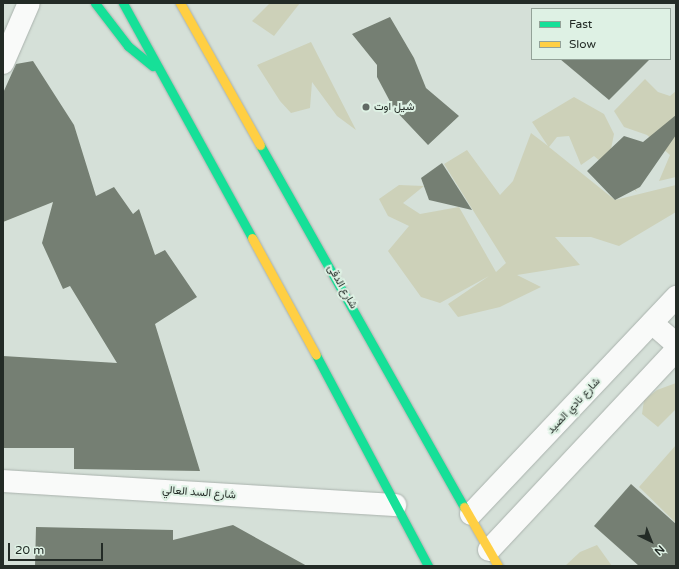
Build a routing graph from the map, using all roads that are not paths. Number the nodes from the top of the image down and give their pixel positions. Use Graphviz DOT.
graph roads {
  1 [pos="29,3"];
  2 [pos="95,3"];
  3 [pos="124,3"];
  4 [pos="181,5"];
  5 [pos="3,63"];
  6 [pos="161,72"];
  7 [pos="676,297"];
  8 [pos="652,323"];
  9 [pos="676,344"];
  10 [pos="676,350"];
  11 [pos="3,481"];
  12 [pos="395,506"];
  13 [pos="471,514"];
  14 [pos="494,558"];
  15 [pos="424,564"];
  1 -- 5 [label="street"];
  2 -- 6 [label="main road"];
  3 -- 6 [label="main road"];
  4 -- 13 [label="main road, شارع الدقى"];
  6 -- 12 [label="main road"];
  7 -- 8 [label="street, شارع نادي الصيد"];
  8 -- 9 [label="street"];
  8 -- 13 [label="street, شارع نادي الصيد"];
  10 -- 14 [label="street"];
  11 -- 12 [label="street, شارع السد العالي"];
  12 -- 15 [label="main road"];
  13 -- 14 [label="main road, شارع الدقى"];
}
